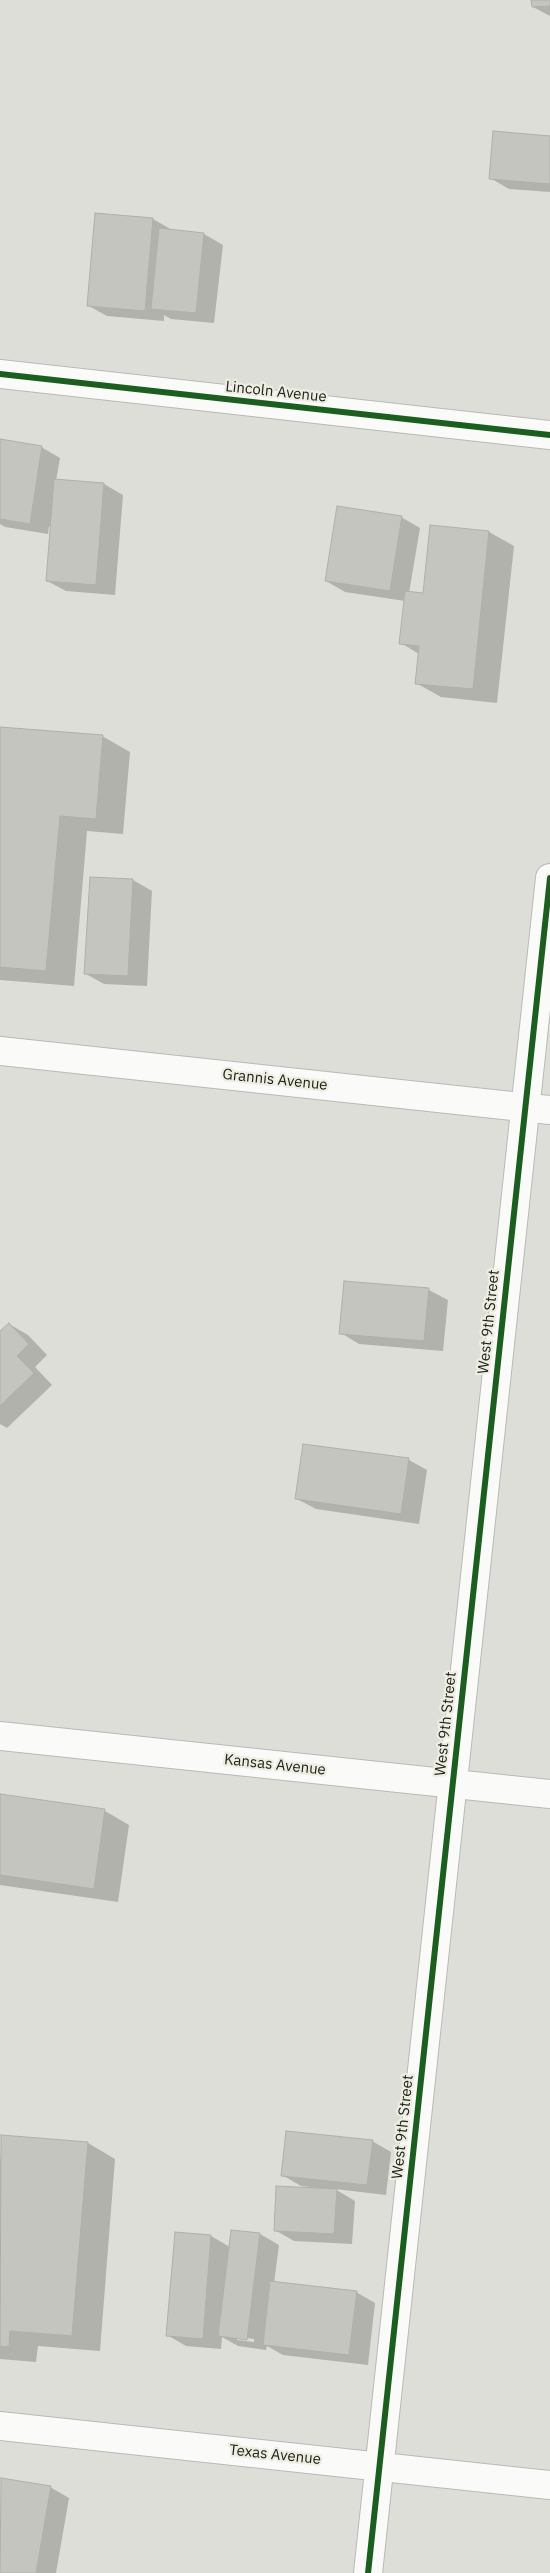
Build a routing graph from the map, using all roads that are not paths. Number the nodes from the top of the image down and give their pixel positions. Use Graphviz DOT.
graph roads {
  1 [pos="0,374"];
  2 [pos="550,435"];
  3 [pos="550,878"];
  4 [pos="0,1051"];
  5 [pos="537,1108"];
  6 [pos="0,1736"];
  7 [pos="452,1784"];
  8 [pos="550,1794"];
  9 [pos="0,2426"];
  10 [pos="379,2466"];
  11 [pos="550,2485"];
  12 [pos="368,2573"];
  1 -- 2 [label="street, Lincoln Avenue"];
  3 -- 5 [label="street, West 9th Street"];
  4 -- 5 [label="street, Grannis Avenue"];
  5 -- 7 [label="street, West 9th Street"];
  6 -- 7 [label="street, Kansas Avenue"];
  7 -- 8 [label="street, Kansas Avenue"];
  7 -- 10 [label="street, West 9th Street"];
  9 -- 10 [label="street, Texas Avenue"];
  10 -- 11 [label="street, Texas Avenue"];
  10 -- 12 [label="street, West 9th Street"];
}
